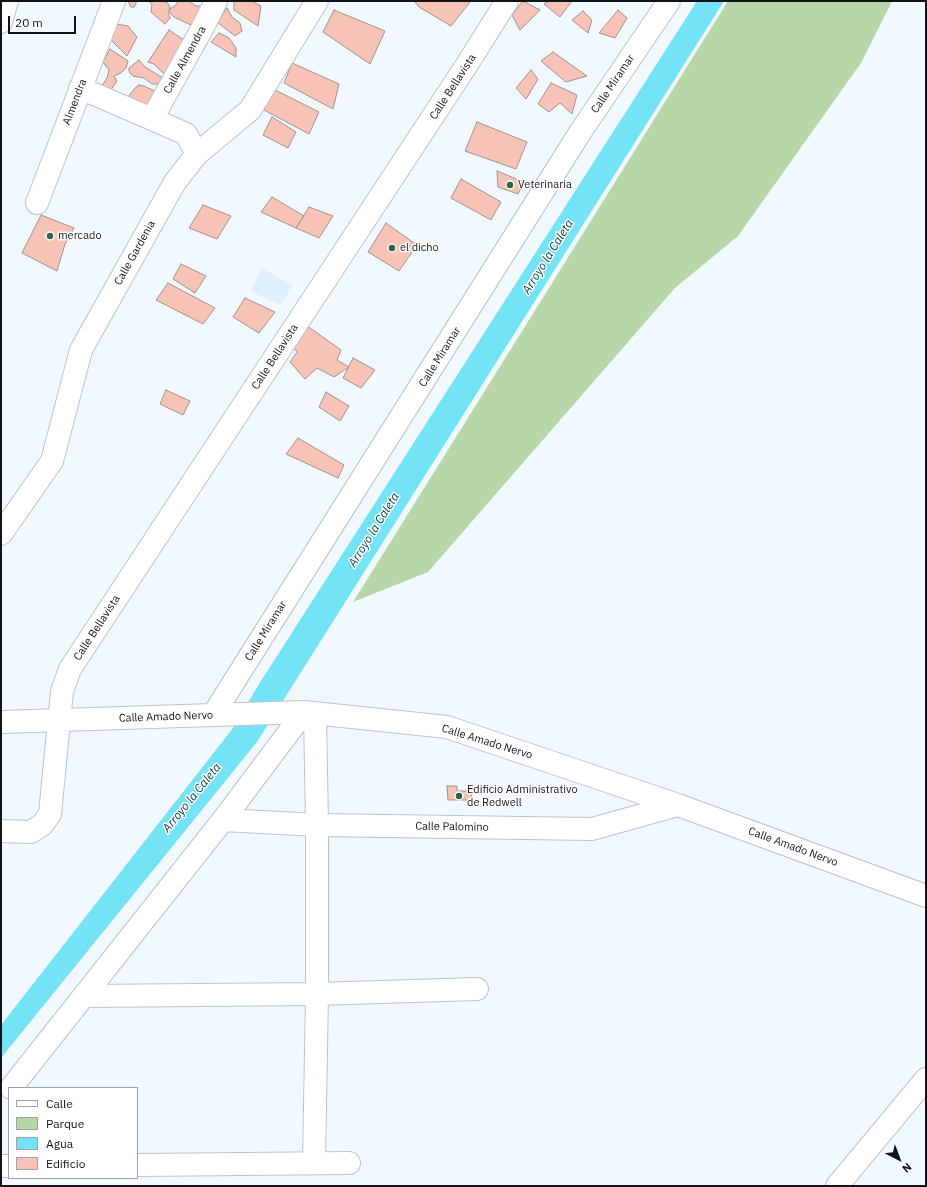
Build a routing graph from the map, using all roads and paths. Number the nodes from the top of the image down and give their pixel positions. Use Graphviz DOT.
graph roads {
  1 [pos="7,1"];
  2 [pos="114,1"];
  3 [pos="216,1"];
  4 [pos="317,1"];
  5 [pos="508,1"];
  6 [pos="669,1"];
  7 [pos="1,22"];
  8 [pos="80,88"];
  9 [pos="152,119"];
  10 [pos="197,154"];
  11 [pos="37,203"];
  12 [pos="1,534"];
  13 [pos="301,712"];
  14 [pos="213,715"];
  15 [pos="59,720"];
  16 [pos="1,722"];
  17 [pos="678,805"];
  18 [pos="223,820"];
  19 [pos="317,825"];
  20 [pos="1,831"];
  21 [pos="926,896"];
  22 [pos="477,989"];
  23 [pos="317,994"];
  24 [pos="84,996"];
  25 [pos="926,1079"];
  26 [pos="12,1087"];
  27 [pos="8,1092"];
  28 [pos="1,1100"];
  29 [pos="314,1163"];
  30 [pos="349,1163"];
  31 [pos="138,1165"];
  32 [pos="837,1186"];
  1 -- 7 [label="street"];
  2 -- 8 [label="street, Almendra"];
  3 -- 9 [label="street, Calle Almendra"];
  4 -- 10 [label="street, Calle Gardenia"];
  5 -- 15 [label="street, Calle Bellavista"];
  6 -- 14 [label="street, Calle Miramar"];
  8 -- 9 [label="street"];
  8 -- 11 [label="street, Almendra"];
  9 -- 10 [label="street"];
  10 -- 12 [label="street, Calle Gardenia"];
  13 -- 14 [label="street, Calle Amado Nervo"];
  13 -- 17 [label="street, Calle Amado Nervo"];
  13 -- 18 [label="street"];
  13 -- 19 [label="street"];
  14 -- 15 [label="street, Calle Amado Nervo"];
  15 -- 16 [label="street, Calle Amado Nervo"];
  15 -- 20 [label="street, Calle Bellavista"];
  17 -- 19 [label="street, Calle Palomino"];
  17 -- 21 [label="street, Calle Amado Nervo"];
  18 -- 19 [label="street, Calle Palomino"];
  18 -- 24 [label="street"];
  19 -- 23 [label="street"];
  22 -- 23 [label="street"];
  23 -- 24 [label="street"];
  23 -- 29 [label="street"];
  24 -- 26 [label="street"];
  25 -- 32 [label="street"];
  27 -- 28 [label="street"];
  29 -- 30 [label="street"];
  29 -- 31 [label="street"];
}
